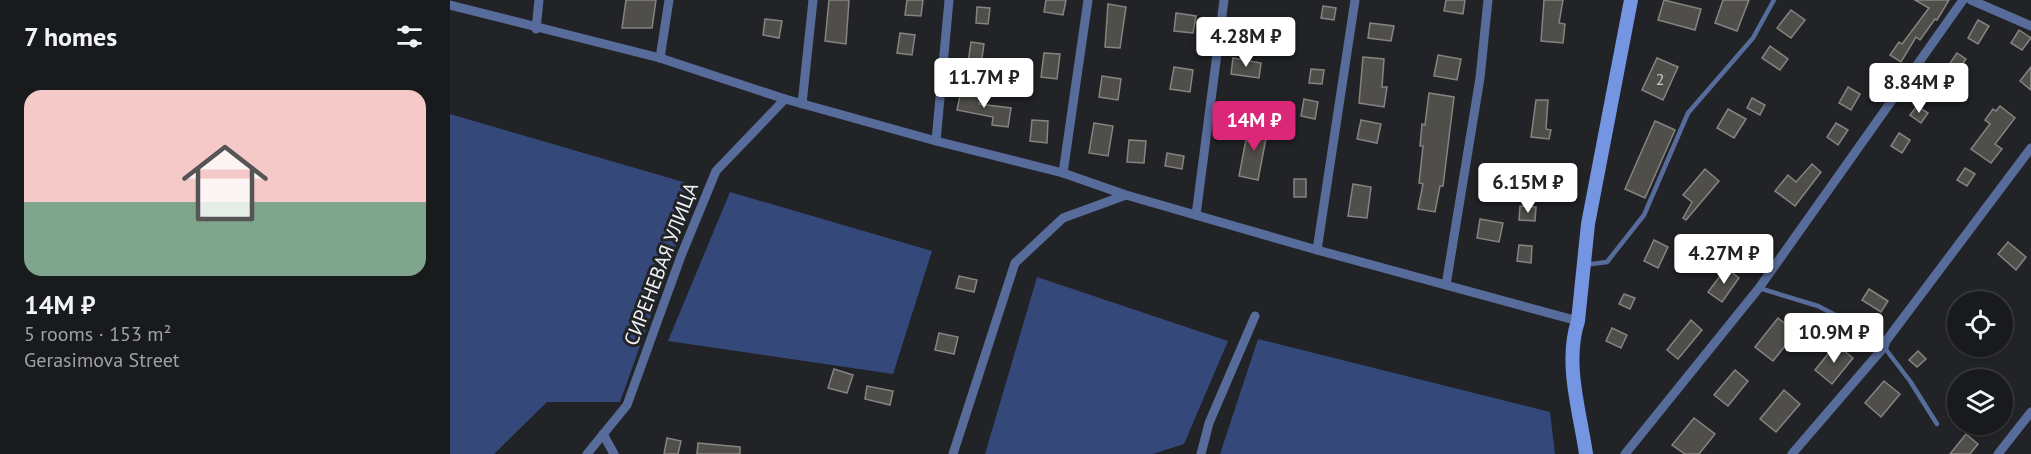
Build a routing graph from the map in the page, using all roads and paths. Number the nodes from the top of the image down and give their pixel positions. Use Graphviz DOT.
graph roads {
  1 [pos="539,0"];
  2 [pos="669,0"];
  3 [pos="813,0"];
  4 [pos="949,0"];
  5 [pos="1088,0"];
  6 [pos="1224,0"];
  7 [pos="1356,0"];
  8 [pos="1488,0"];
  9 [pos="1631,0"];
  10 [pos="1774,0"];
  11 [pos="1963,0"];
  12 [pos="1971,0"];
  13 [pos="450,6"];
  14 [pos="2031,26"];
  15 [pos="536,29"];
  16 [pos="660,58"];
  17 [pos="785,99"];
  18 [pos="802,104"];
  19 [pos="936,141"];
  20 [pos="2031,148"];
  21 [pos="1063,173"];
  22 [pos="1126,195"];
  23 [pos="1196,215"];
  24 [pos="1317,250"];
  25 [pos="1584,265"];
  26 [pos="1446,285"];
  27 [pos="1759,288"];
  28 [pos="1255,316"];
  29 [pos="1578,321"];
  30 [pos="1885,344"];
  31 [pos="2031,412"];
  32 [pos="1937,424"];
  33 [pos="603,434"];
  34 [pos="587,454"];
  35 [pos="614,454"];
  36 [pos="953,454"];
  37 [pos="1201,454"];
  38 [pos="1586,454"];
  39 [pos="1625,454"];
  40 [pos="1792,454"];
  41 [pos="1999,454"];
  1 -- 15 [label="street"];
  2 -- 16 [label="street"];
  3 -- 18 [label="street"];
  4 -- 19 [label="street"];
  5 -- 21 [label="street"];
  6 -- 23 [label="street"];
  7 -- 24 [label="street"];
  8 -- 26 [label="street"];
  9 -- 25 [label="main road"];
  10 -- 25 [label="lane"];
  11 -- 27 [label="street"];
  12 -- 14 [label="street"];
  13 -- 15 [label="street"];
  15 -- 16 [label="street"];
  16 -- 17 [label="street"];
  17 -- 18 [label="street"];
  17 -- 33 [label="street, СИРЕНЕВАЯ УЛИЦА"];
  18 -- 19 [label="street"];
  19 -- 21 [label="street"];
  20 -- 30 [label="street"];
  21 -- 22 [label="street"];
  22 -- 23 [label="street"];
  22 -- 36 [label="street"];
  23 -- 24 [label="street"];
  24 -- 26 [label="street"];
  25 -- 29 [label="main road"];
  26 -- 29 [label="street"];
  27 -- 30 [label="lane"];
  27 -- 39 [label="street"];
  28 -- 37 [label="street"];
  29 -- 38 [label="main road"];
  30 -- 32 [label="lane"];
  30 -- 40 [label="street"];
  31 -- 41 [label="street"];
  33 -- 34 [label="street, СИРЕНЕВАЯ УЛИЦА"];
  33 -- 35 [label="street"];
}
